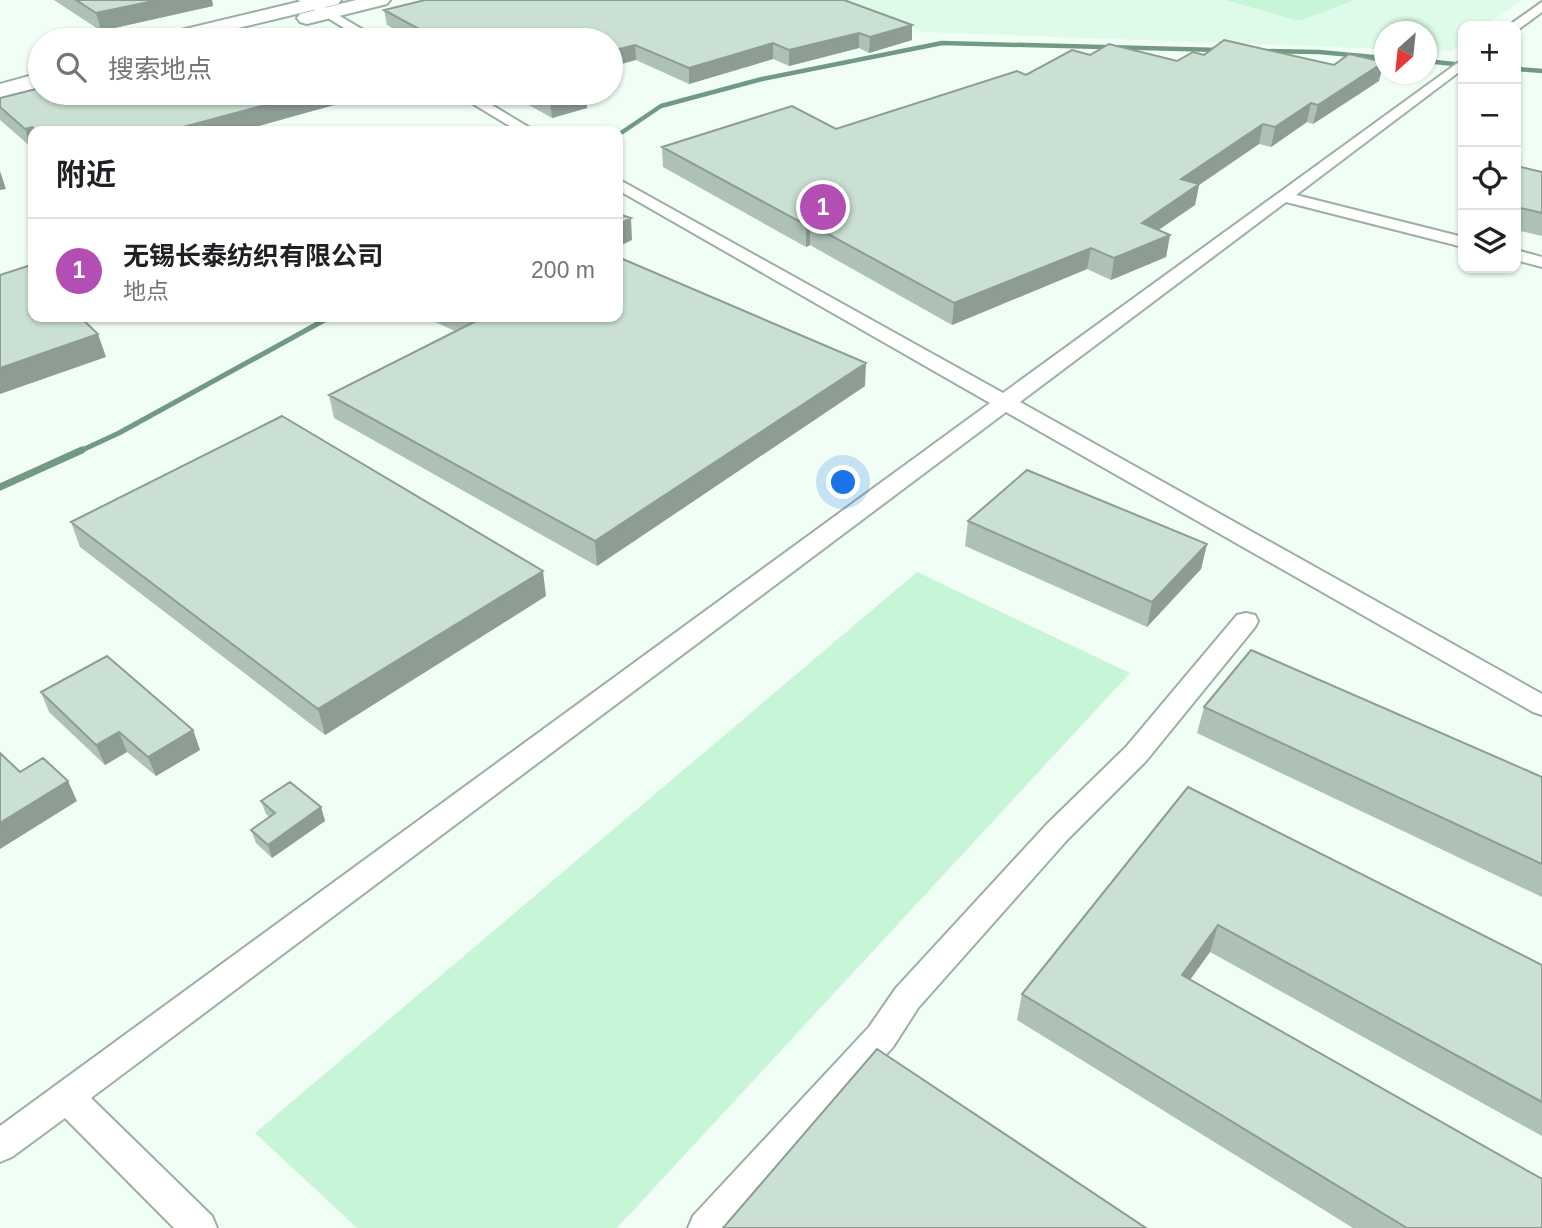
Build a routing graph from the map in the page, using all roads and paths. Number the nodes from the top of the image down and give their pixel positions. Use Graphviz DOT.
graph roads {
  1 [pos="380,0"];
  2 [pos="319,5"];
  3 [pos="1542,6"];
  4 [pos="1521,21"];
  5 [pos="216,28"];
  6 [pos="249,28"];
  7 [pos="354,28"];
  8 [pos="1458,66"];
  9 [pos="28,73"];
  10 [pos="0,79"];
  11 [pos="28,83"];
  12 [pos="0,91"];
  13 [pos="483,105"];
  14 [pos="519,126"];
  15 [pos="623,187"];
  16 [pos="1281,196"];
  17 [pos="1458,241"];
  18 [pos="1521,256"];
  19 [pos="1542,262"];
  20 [pos="1003,402"];
  21 [pos="1246,621"];
  22 [pos="1542,706"];
  23 [pos="67,1097"];
  24 [pos="0,1146"];
  25 [pos="199,1228"];
  26 [pos="706,1228"];
  1 -- 2 [label="main road"];
  2 -- 5 [label="main road"];
  2 -- 6 [label="main road"];
  2 -- 7 [label="street"];
  3 -- 4 [label="street"];
  8 -- 16 [label="street"];
  9 -- 10 [label="main road"];
  11 -- 12 [label="main road"];
  13 -- 14 [label="street"];
  15 -- 20 [label="street"];
  16 -- 17 [label="street"];
  16 -- 20 [label="street"];
  18 -- 19 [label="street"];
  20 -- 22 [label="street"];
  20 -- 23 [label="street"];
  21 -- 26 [label="street"];
  23 -- 24 [label="street"];
  23 -- 25 [label="street"];
}
